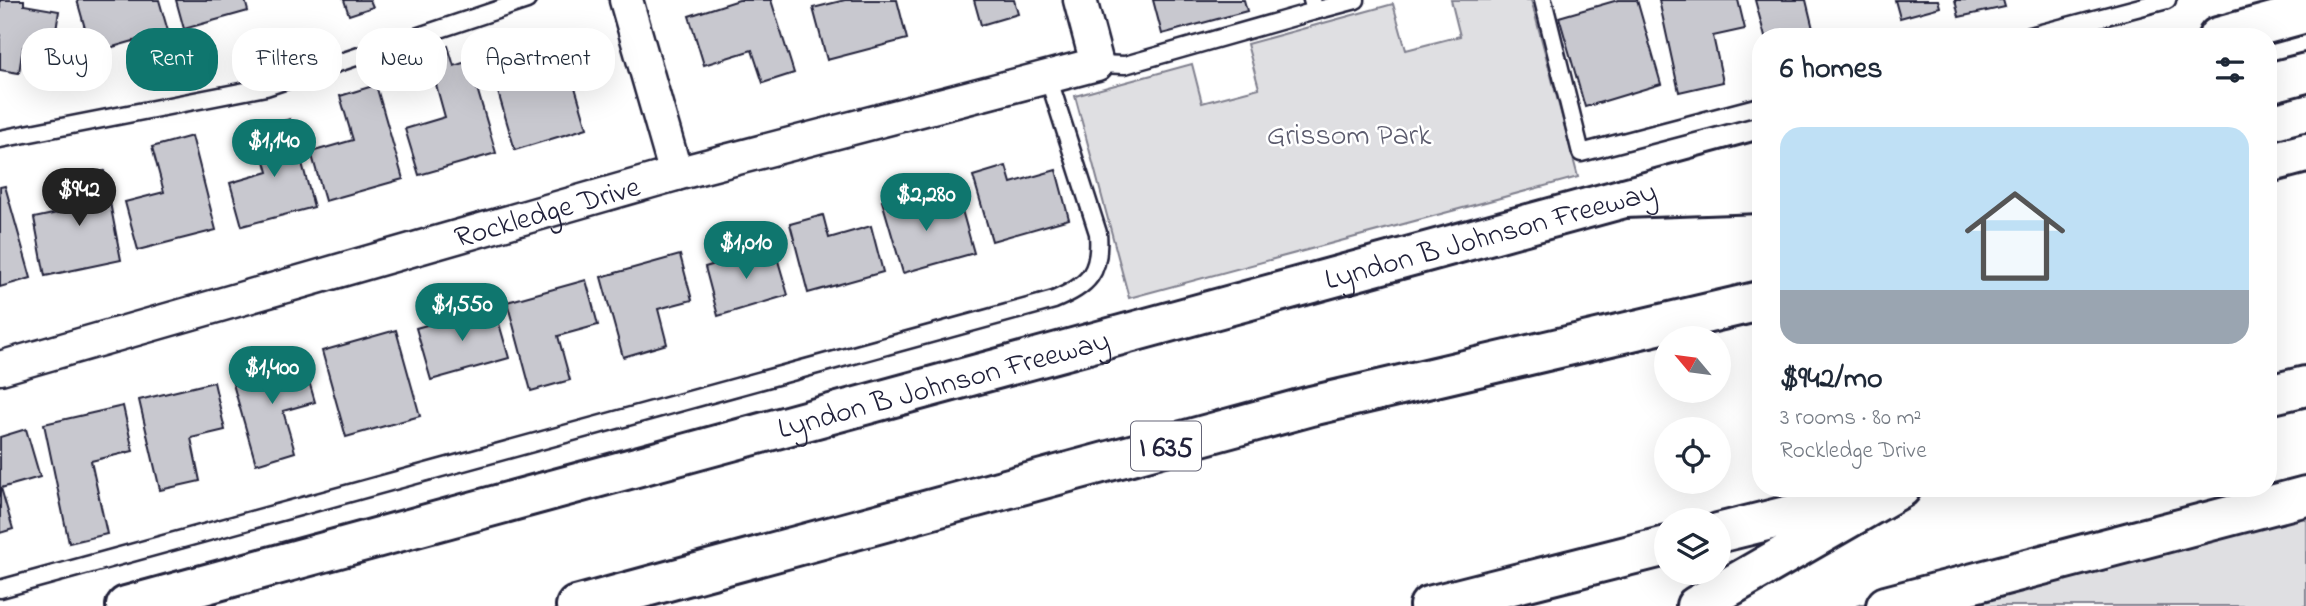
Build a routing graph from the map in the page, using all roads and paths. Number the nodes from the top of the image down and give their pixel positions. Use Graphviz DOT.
graph roads {
  1 [pos="527,0"];
  2 [pos="626,0"];
  3 [pos="1080,0"];
  4 [pos="1356,0"];
  5 [pos="1543,0"];
  6 [pos="2167,0"];
  7 [pos="1314,6"];
  8 [pos="2306,13"];
  9 [pos="2060,28"];
  10 [pos="2251,28"];
  11 [pos="1097,64"];
  12 [pos="2306,73"];
  13 [pos="1048,77"];
  14 [pos="2277,81"];
  15 [pos="1752,108"];
  16 [pos="0,139"];
  17 [pos="2306,153"];
  18 [pos="2277,161"];
  19 [pos="1752,163"];
  20 [pos="676,174"];
  21 [pos="1752,193"];
  22 [pos="1624,198"];
  23 [pos="1752,303"];
  24 [pos="0,368"];
  25 [pos="2306,386"];
  26 [pos="2277,393"];
  27 [pos="2306,496"];
  28 [pos="1864,497"];
  29 [pos="1884,497"];
  30 [pos="1731,530"];
  31 [pos="1654,549"];
  32 [pos="0,589"];
  33 [pos="126,606"];
  34 [pos="576,606"];
  35 [pos="1429,606"];
  36 [pos="1696,606"];
  37 [pos="1886,606"];
  1 -- 16 [label="lane"];
  2 -- 20 [label="street"];
  3 -- 11 [label="street"];
  4 -- 7 [label="lane"];
  5 -- 15 [label="lane"];
  6 -- 9 [label="lane"];
  7 -- 11 [label="lane"];
  8 -- 10 [label="main road"];
  11 -- 13 [label="street, Rockledge Drive"];
  12 -- 14 [label="main road"];
  13 -- 20 [label="street, Rockledge Drive"];
  13 -- 32 [label="lane"];
  17 -- 18 [label="main road"];
  19 -- 22 [label="main road, Lyndon B Johnson Freeway"];
  20 -- 24 [label="street, Rockledge Drive"];
  21 -- 22 [label="main road"];
  22 -- 33 [label="main road, Lyndon B Johnson Freeway"];
  23 -- 34 [label="main road, I 635"];
  25 -- 26 [label="main road"];
  27 -- 37 [label="main road"];
  28 -- 30 [label="main road"];
  29 -- 36 [label="main road"];
  31 -- 35 [label="main road"];
}
